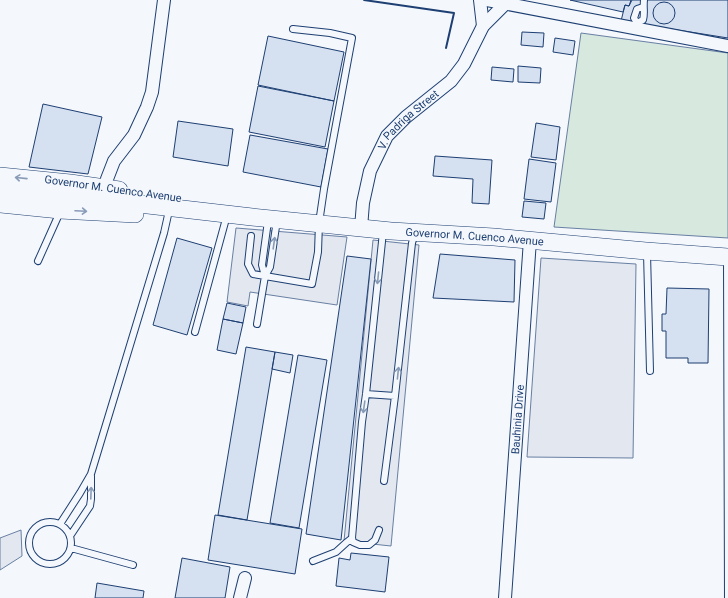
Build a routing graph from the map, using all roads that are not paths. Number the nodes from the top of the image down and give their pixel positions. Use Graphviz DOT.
graph roads {
  1 [pos="164,0"];
  2 [pos="480,0"];
  3 [pos="487,0"];
  4 [pos="644,0"];
  5 [pos="506,2"];
  6 [pos="643,7"];
  7 [pos="483,26"];
  8 [pos="636,26"];
  9 [pos="293,29"];
  10 [pos="728,46"];
  11 [pos="0,176"];
  12 [pos="105,188"];
  13 [pos="0,189"];
  14 [pos="61,202"];
  15 [pos="0,204"];
  16 [pos="225,214"];
  17 [pos="168,215"];
  18 [pos="273,219"];
  19 [pos="320,223"];
  20 [pos="361,228"];
  21 [pos="384,230"];
  22 [pos="415,233"];
  23 [pos="251,236"];
  24 [pos="530,240"];
  25 [pos="646,251"];
  26 [pos="728,257"];
  27 [pos="38,261"];
  28 [pos="264,276"];
  29 [pos="257,324"];
  30 [pos="195,332"];
  31 [pos="650,371"];
  32 [pos="728,388"];
  33 [pos="366,394"];
  34 [pos="395,396"];
  35 [pos="728,427"];
  36 [pos="91,474"];
  37 [pos="384,481"];
  38 [pos="60,524"];
  39 [pos="379,530"];
  40 [pos="70,536"];
  41 [pos="352,538"];
  42 [pos="71,548"];
  43 [pos="313,561"];
  44 [pos="132,565"];
  45 [pos="244,578"];
  46 [pos="240,598"];
  47 [pos="505,598"];
  48 [pos="728,598"];
  1 -- 12 [label="street"];
  2 -- 7 [label="street"];
  3 -- 5 [label="street"];
  4 -- 6 [label="lane"];
  5 -- 7 [label="street, V. Padriga Street"];
  5 -- 8 [label="street"];
  6 -- 8 [label="lane"];
  6 -- 8 [label="lane"];
  7 -- 20 [label="street, V. Padriga Street"];
  8 -- 10 [label="street"];
  9 -- 19 [label="lane"];
  12 -- 11 [label="main road, Governor M. Cuenco Avenue, one-way"];
  12 -- 16 [label="main road, Governor M. Cuenco Avenue"];
  13 -- 14 [label="main road"];
  14 -- 15 [label="main road, Governor M. Cuenco Avenue"];
  14 -- 16 [label="main road, Governor M. Cuenco Avenue"];
  14 -- 17 [label="main road, Governor M. Cuenco Avenue, one-way"];
  14 -- 27 [label="lane"];
  16 -- 17 [label="main road, Governor M. Cuenco Avenue"];
  16 -- 18 [label="main road, Governor M. Cuenco Avenue"];
  16 -- 30 [label="lane"];
  17 -- 36 [label="lane"];
  18 -- 19 [label="main road, Governor M. Cuenco Avenue"];
  18 -- 28 [label="lane"];
  19 -- 20 [label="main road, Governor M. Cuenco Avenue"];
  19 -- 28 [label="lane"];
  20 -- 21 [label="main road, Governor M. Cuenco Avenue"];
  21 -- 22 [label="main road, Governor M. Cuenco Avenue"];
  21 -- 33 [label="lane, one-way"];
  22 -- 24 [label="main road, Governor M. Cuenco Avenue"];
  34 -- 22 [label="lane, one-way"];
  23 -- 28 [label="lane"];
  24 -- 25 [label="main road, Governor M. Cuenco Avenue"];
  24 -- 47 [label="street, Bauhinia Drive"];
  25 -- 26 [label="main road, Governor M. Cuenco Avenue"];
  25 -- 31 [label="lane"];
  26 -- 32 [label="lane"];
  28 -- 29 [label="lane"];
  32 -- 35 [label="lane"];
  33 -- 34 [label="lane"];
  33 -- 41 [label="lane, one-way"];
  34 -- 37 [label="lane"];
  35 -- 48 [label="lane"];
  36 -- 38 [label="lane"];
  40 -- 36 [label="lane, one-way"];
  38 -- 40 [label="lane"];
  38 -- 42 [label="lane"];
  39 -- 41 [label="lane"];
  40 -- 42 [label="lane"];
  41 -- 43 [label="lane"];
  42 -- 44 [label="lane"];
  45 -- 46 [label="street"];
}
